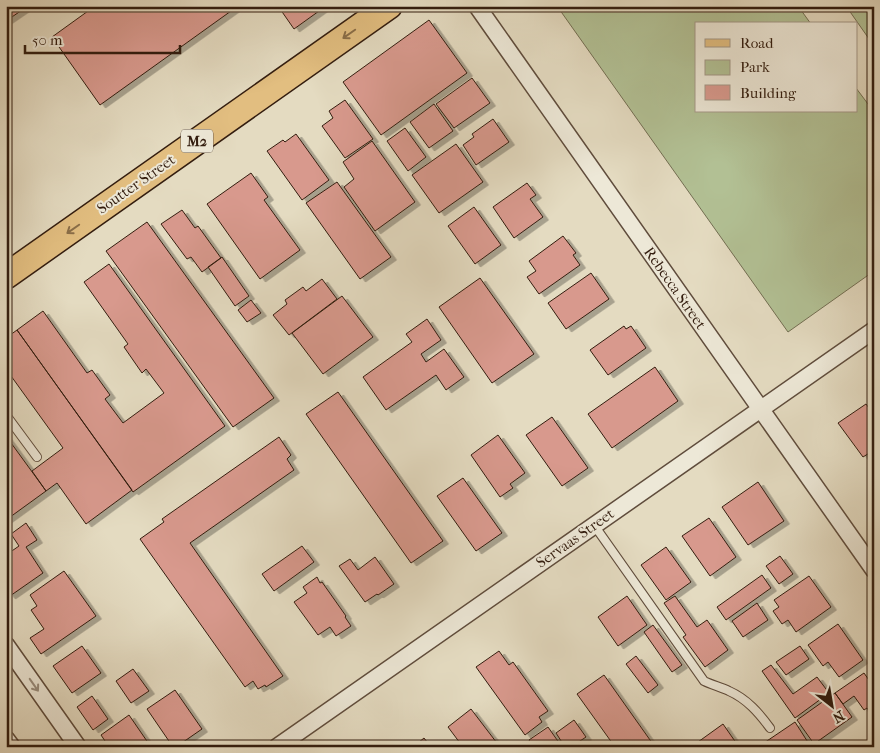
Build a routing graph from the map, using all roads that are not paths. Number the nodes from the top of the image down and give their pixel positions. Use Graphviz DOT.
graph roads {
  1 [pos="389,6"];
  2 [pos="477,6"];
  3 [pos="6,276"];
  4 [pos="874,330"];
  5 [pos="760,410"];
  6 [pos="6,415"];
  7 [pos="38,457"];
  8 [pos="594,525"];
  9 [pos="874,570"];
  10 [pos="6,645"];
  11 [pos="770,728"];
  12 [pos="6,740"];
  13 [pos="12,747"];
  14 [pos="78,747"];
  15 [pos="277,747"];
  1 -- 3 [label="main road, Soutter Street / M2, one-way"];
  2 -- 5 [label="street, Rebecca Street"];
  4 -- 5 [label="street, Servaas Street"];
  5 -- 8 [label="street, Servaas Street"];
  5 -- 9 [label="street, Rebecca Street"];
  6 -- 7 [label="lane"];
  8 -- 11 [label="lane"];
  8 -- 15 [label="street, Servaas Street"];
  10 -- 14 [label="street, one-way"];
  12 -- 13 [label="street"];
}
